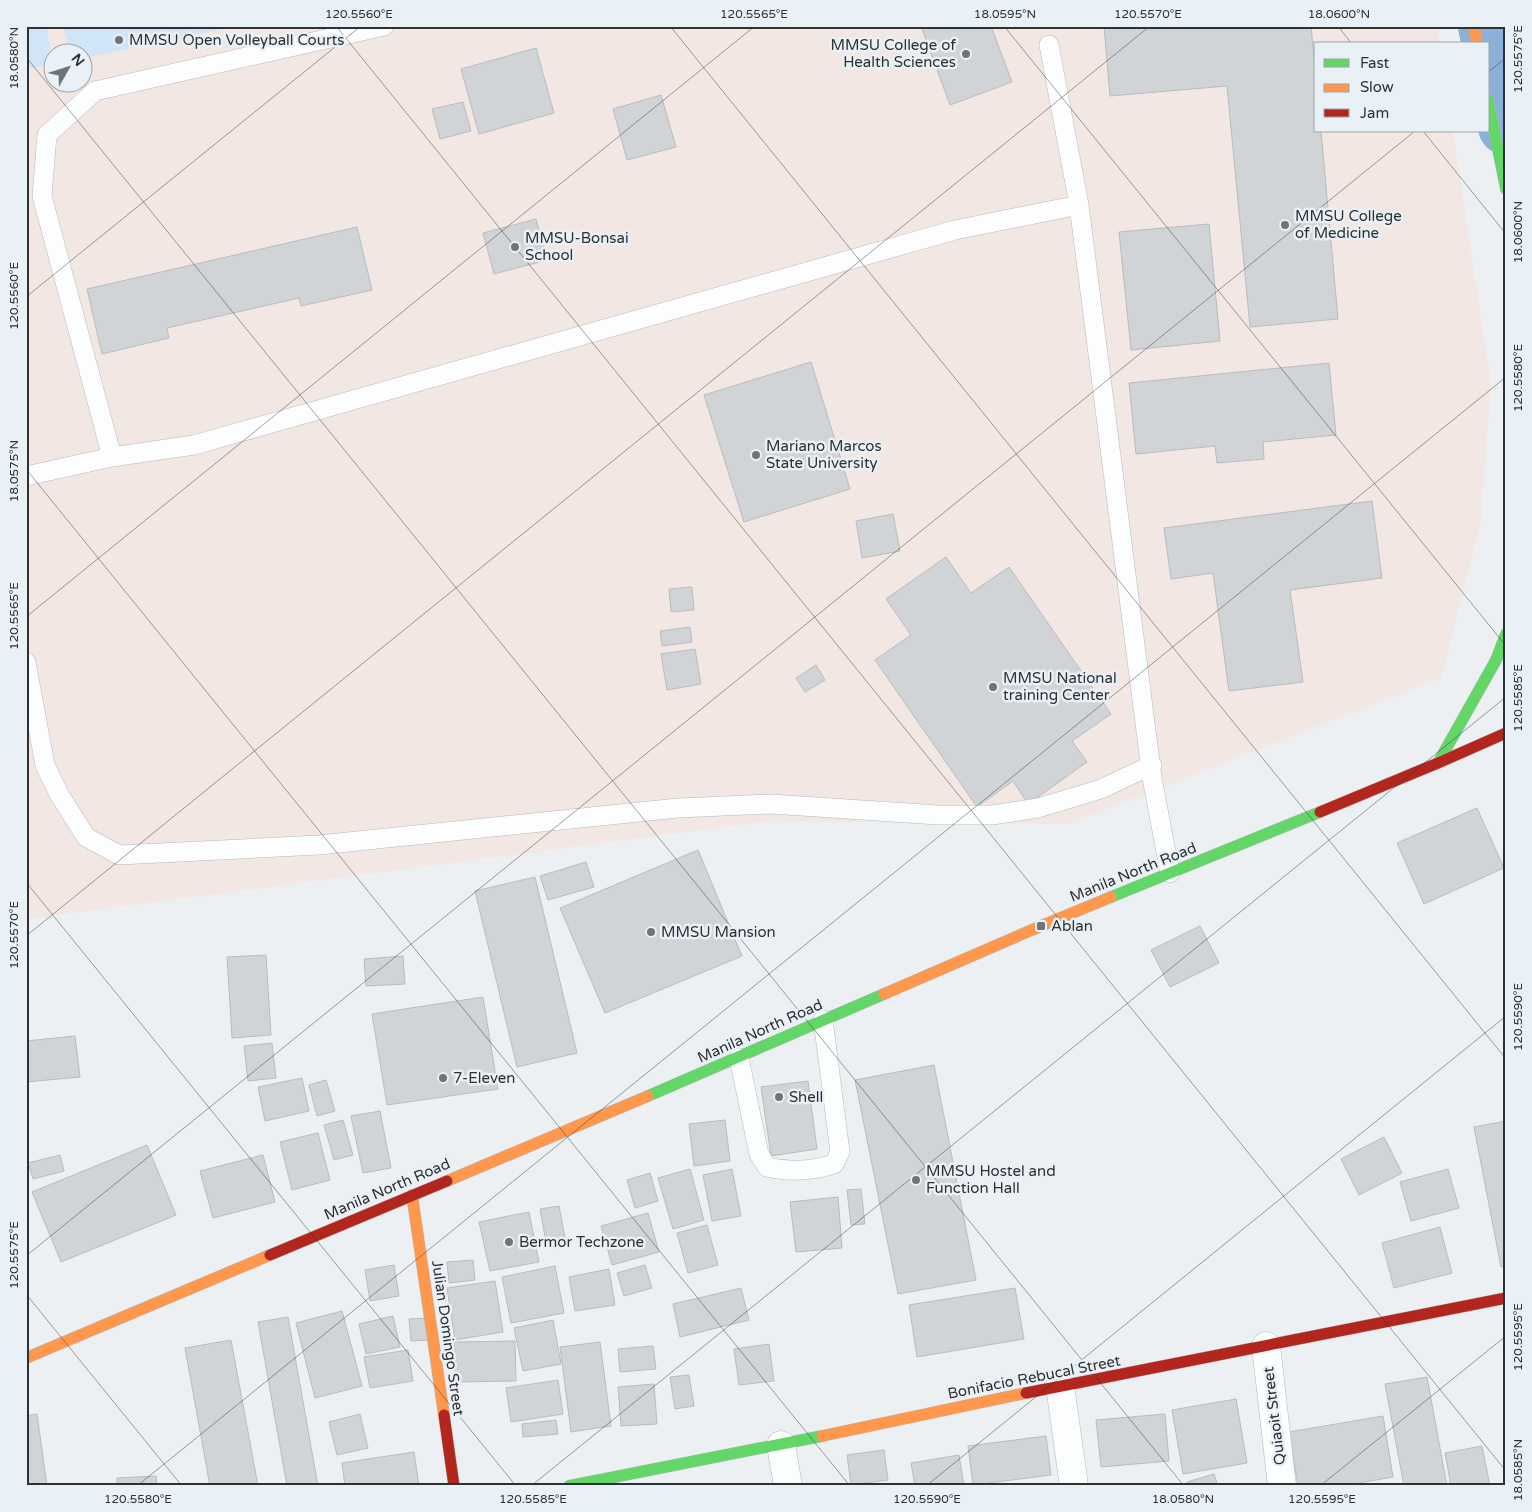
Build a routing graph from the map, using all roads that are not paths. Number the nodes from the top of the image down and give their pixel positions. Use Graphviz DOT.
graph roads {
  1 [pos="384,26"];
  2 [pos="1474,26"];
  3 [pos="1477,42"];
  4 [pos="1049,45"];
  5 [pos="1490,110"];
  6 [pos="1506,189"];
  7 [pos="1079,205"];
  8 [pos="112,457"];
  9 [pos="26,476"];
  10 [pos="1506,634"];
  11 [pos="26,662"];
  12 [pos="1506,733"];
  13 [pos="1438,763"];
  14 [pos="1152,765"];
  15 [pos="1170,873"];
  16 [pos="823,1020"];
  17 [pos="739,1058"];
  18 [pos="412,1195"];
  19 [pos="1506,1298"];
  20 [pos="1266,1346"];
  21 [pos="26,1358"];
  22 [pos="1060,1386"];
  23 [pos="781,1445"];
  24 [pos="454,1486"];
  25 [pos="569,1486"];
  26 [pos="788,1486"];
  27 [pos="1074,1486"];
  28 [pos="1282,1486"];
  1 -- 8 [label="lane"];
  2 -- 3 [label="main road"];
  4 -- 7 [label="lane"];
  5 -- 6 [label="main road"];
  7 -- 8 [label="lane"];
  7 -- 14 [label="lane"];
  8 -- 9 [label="lane"];
  10 -- 13 [label="main road"];
  11 -- 14 [label="lane"];
  12 -- 13 [label="main road, Manila North Road"];
  13 -- 15 [label="main road, Manila North Road"];
  14 -- 15 [label="lane"];
  15 -- 16 [label="main road, Manila North Road"];
  16 -- 17 [label="main road, Manila North Road"];
  16 -- 17 [label="lane"];
  17 -- 18 [label="main road, Manila North Road"];
  18 -- 21 [label="main road, Manila North Road"];
  18 -- 24 [label="main road, Julian Domingo Street"];
  19 -- 20 [label="main road, Bonifacio Rebucal Street"];
  20 -- 22 [label="main road, Bonifacio Rebucal Street"];
  20 -- 28 [label="street, Quiaoit Street"];
  22 -- 23 [label="main road, Bonifacio Rebucal Street"];
  22 -- 27 [label="street"];
  23 -- 25 [label="main road, Bonifacio Rebucal Street"];
  23 -- 26 [label="street"];
}
